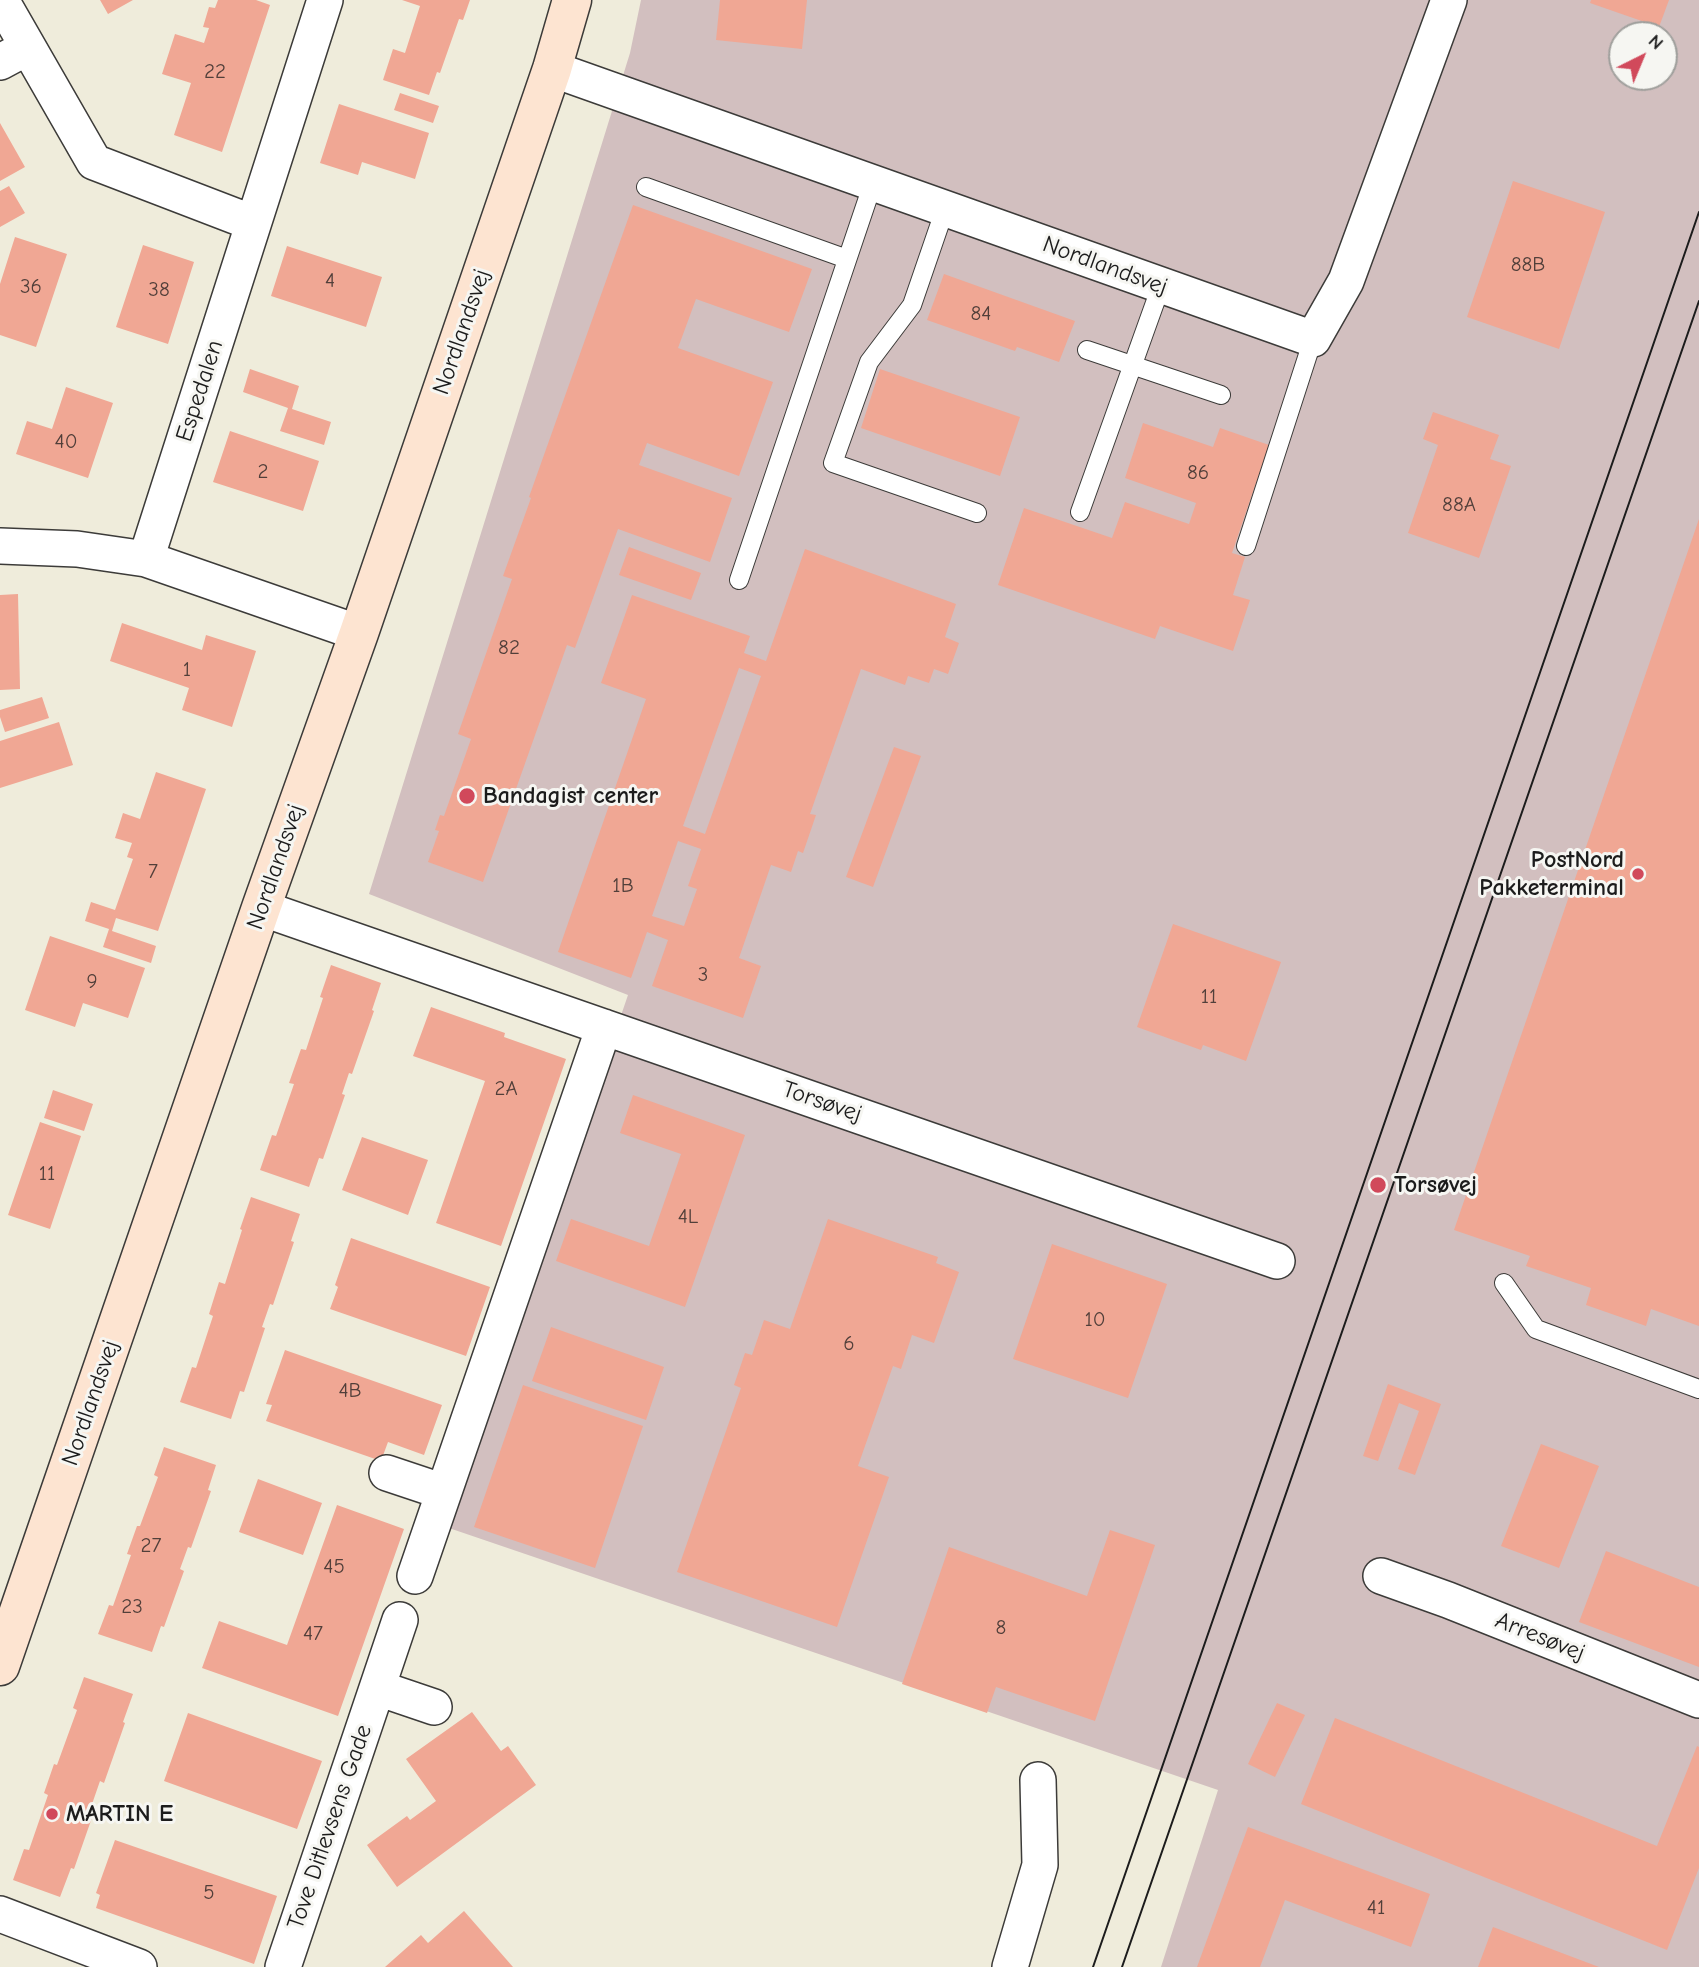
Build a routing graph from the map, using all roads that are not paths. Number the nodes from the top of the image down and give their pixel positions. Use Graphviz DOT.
graph roads {
  1 [pos="1,0"];
  2 [pos="325,0"];
  3 [pos="572,0"];
  4 [pos="1449,0"];
  5 [pos="14,54"];
  6 [pos="552,69"];
  7 [pos="873,183"];
  8 [pos="646,187"];
  9 [pos="945,209"];
  10 [pos="253,223"];
  11 [pos="847,259"];
  12 [pos="1161,286"];
  13 [pos="1313,339"];
  14 [pos="1087,350"];
  15 [pos="1133,366"];
  16 [pos="1221,396"];
  17 [pos="1080,512"];
  18 [pos="977,513"];
  19 [pos="0,546"];
  20 [pos="1246,546"];
  21 [pos="146,559"];
  22 [pos="739,580"];
  23 [pos="359,633"];
  24 [pos="261,908"];
  25 [pos="604,1027"];
  26 [pos="1277,1261"];
  27 [pos="1504,1283"];
  28 [pos="1699,1389"];
  29 [pos="387,1472"];
  30 [pos="444,1492"];
  31 [pos="415,1576"];
  32 [pos="1381,1576"];
  33 [pos="400,1620"];
  34 [pos="0,1666"];
  35 [pos="377,1688"];
  36 [pos="1699,1700"];
  37 [pos="433,1707"];
  38 [pos="1038,1780"];
  39 [pos="0,1914"];
  40 [pos="139,1967"];
  41 [pos="283,1967"];
  42 [pos="1010,1967"];
  1 -- 5 [label="street"];
  2 -- 10 [label="street, Espedalen"];
  3 -- 6 [label="street, Nordlandsvej"];
  4 -- 13 [label="street"];
  5 -- 10 [label="street"];
  6 -- 7 [label="street, Nordlandsvej"];
  6 -- 23 [label="street, Nordlandsvej"];
  7 -- 9 [label="street, Nordlandsvej"];
  7 -- 11 [label="lane"];
  8 -- 11 [label="lane"];
  9 -- 12 [label="street, Nordlandsvej"];
  9 -- 18 [label="lane"];
  10 -- 21 [label="street, Espedalen"];
  11 -- 22 [label="lane"];
  12 -- 13 [label="street, Nordlandsvej"];
  12 -- 15 [label="lane"];
  13 -- 20 [label="lane"];
  14 -- 15 [label="lane"];
  15 -- 16 [label="lane"];
  15 -- 17 [label="lane"];
  19 -- 21 [label="street"];
  21 -- 23 [label="street"];
  23 -- 24 [label="street, Nordlandsvej"];
  24 -- 25 [label="street, Torsøvej"];
  24 -- 34 [label="street, Nordlandsvej"];
  25 -- 26 [label="street, Torsøvej"];
  25 -- 30 [label="street"];
  27 -- 28 [label="lane"];
  29 -- 30 [label="street"];
  30 -- 31 [label="street"];
  32 -- 36 [label="street, Arresøvej"];
  33 -- 35 [label="street, Tove Ditlevsens Gade"];
  35 -- 37 [label="street"];
  35 -- 41 [label="street, Tove Ditlevsens Gade"];
  38 -- 42 [label="street"];
  39 -- 40 [label="street"];
}
